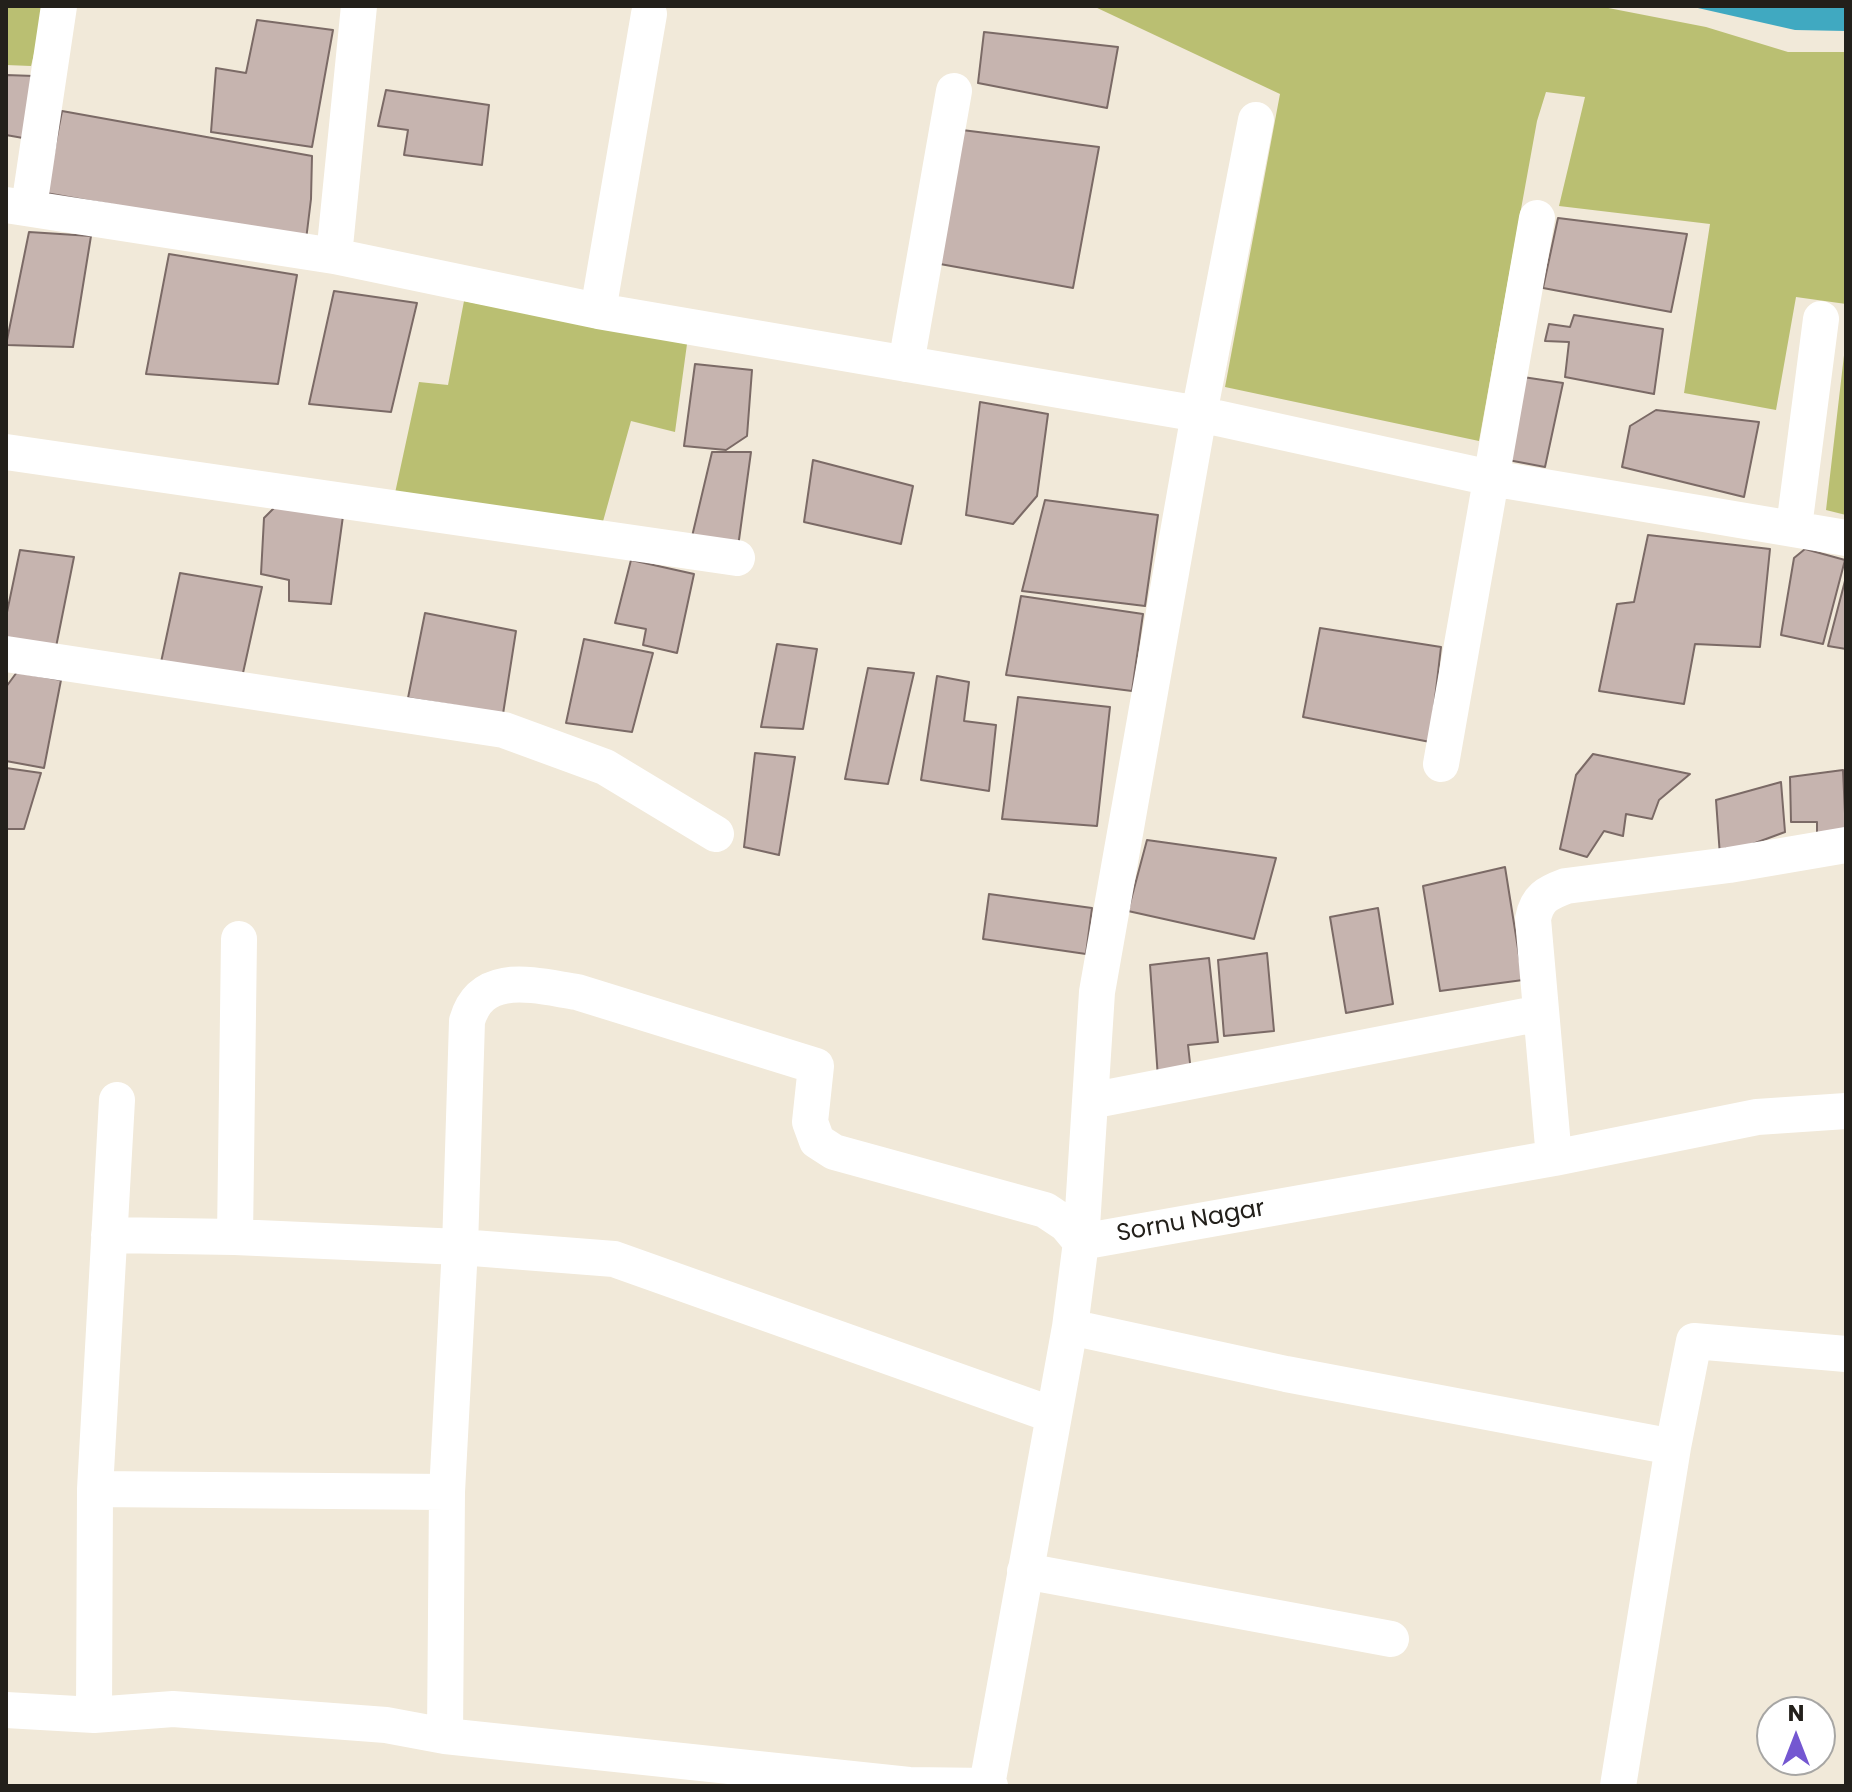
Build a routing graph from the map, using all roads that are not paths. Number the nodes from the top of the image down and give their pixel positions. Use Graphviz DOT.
graph roads {
  1 [pos="59,6"];
  2 [pos="359,6"];
  3 [pos="649,14"];
  4 [pos="954,91"];
  5 [pos="1256,120"];
  6 [pos="18,206"];
  7 [pos="1537,218"];
  8 [pos="334,256"];
  9 [pos="598,311"];
  10 [pos="1821,319"];
  11 [pos="906,364"];
  12 [pos="1199,414"];
  13 [pos="6,452"];
  14 [pos="1491,478"];
  15 [pos="1794,527"];
  16 [pos="1846,538"];
  17 [pos="737,558"];
  18 [pos="6,654"];
  19 [pos="1441,764"];
  20 [pos="716,834"];
  21 [pos="1846,845"];
  22 [pos="239,939"];
  23 [pos="1541,1013"];
  24 [pos="117,1100"];
  25 [pos="1090,1101"];
  26 [pos="1846,1111"];
  27 [pos="1554,1158"];
  28 [pos="109,1235"];
  29 [pos="235,1237"];
  30 [pos="1081,1242"];
  31 [pos="460,1247"];
  32 [pos="1070,1327"];
  33 [pos="1846,1354"];
  34 [pos="1053,1415"];
  35 [pos="1673,1447"];
  36 [pos="95,1489"];
  37 [pos="447,1492"];
  38 [pos="1025,1571"];
  39 [pos="1391,1639"];
  40 [pos="6,1710"];
  41 [pos="94,1715"];
  42 [pos="445,1736"];
  43 [pos="988,1786"];
  44 [pos="1618,1786"];
  1 -- 6 [label="street"];
  2 -- 8 [label="street"];
  3 -- 9 [label="street"];
  4 -- 11 [label="street"];
  5 -- 12 [label="street"];
  6 -- 8 [label="street"];
  7 -- 14 [label="street"];
  8 -- 9 [label="street"];
  9 -- 11 [label="street"];
  10 -- 15 [label="street"];
  11 -- 12 [label="street"];
  12 -- 14 [label="street"];
  12 -- 25 [label="street"];
  13 -- 17 [label="street"];
  14 -- 15 [label="street"];
  14 -- 19 [label="street"];
  15 -- 16 [label="street"];
  18 -- 20 [label="street"];
  21 -- 23 [label="street"];
  22 -- 29 [label="street"];
  23 -- 25 [label="street"];
  23 -- 27 [label="street"];
  24 -- 28 [label="street"];
  25 -- 30 [label="street"];
  26 -- 27 [label="street, Sornu Nagar"];
  27 -- 30 [label="street, Sornu Nagar"];
  28 -- 29 [label="street"];
  28 -- 36 [label="street"];
  29 -- 31 [label="street"];
  30 -- 31 [label="street"];
  30 -- 32 [label="street"];
  31 -- 34 [label="street"];
  31 -- 37 [label="street"];
  32 -- 34 [label="street"];
  32 -- 35 [label="street"];
  33 -- 35 [label="street"];
  34 -- 38 [label="street"];
  35 -- 44 [label="street"];
  36 -- 37 [label="street"];
  36 -- 41 [label="street"];
  37 -- 42 [label="street"];
  38 -- 39 [label="street"];
  38 -- 43 [label="street"];
  40 -- 41 [label="street"];
  41 -- 42 [label="street"];
  42 -- 43 [label="street"];
}
